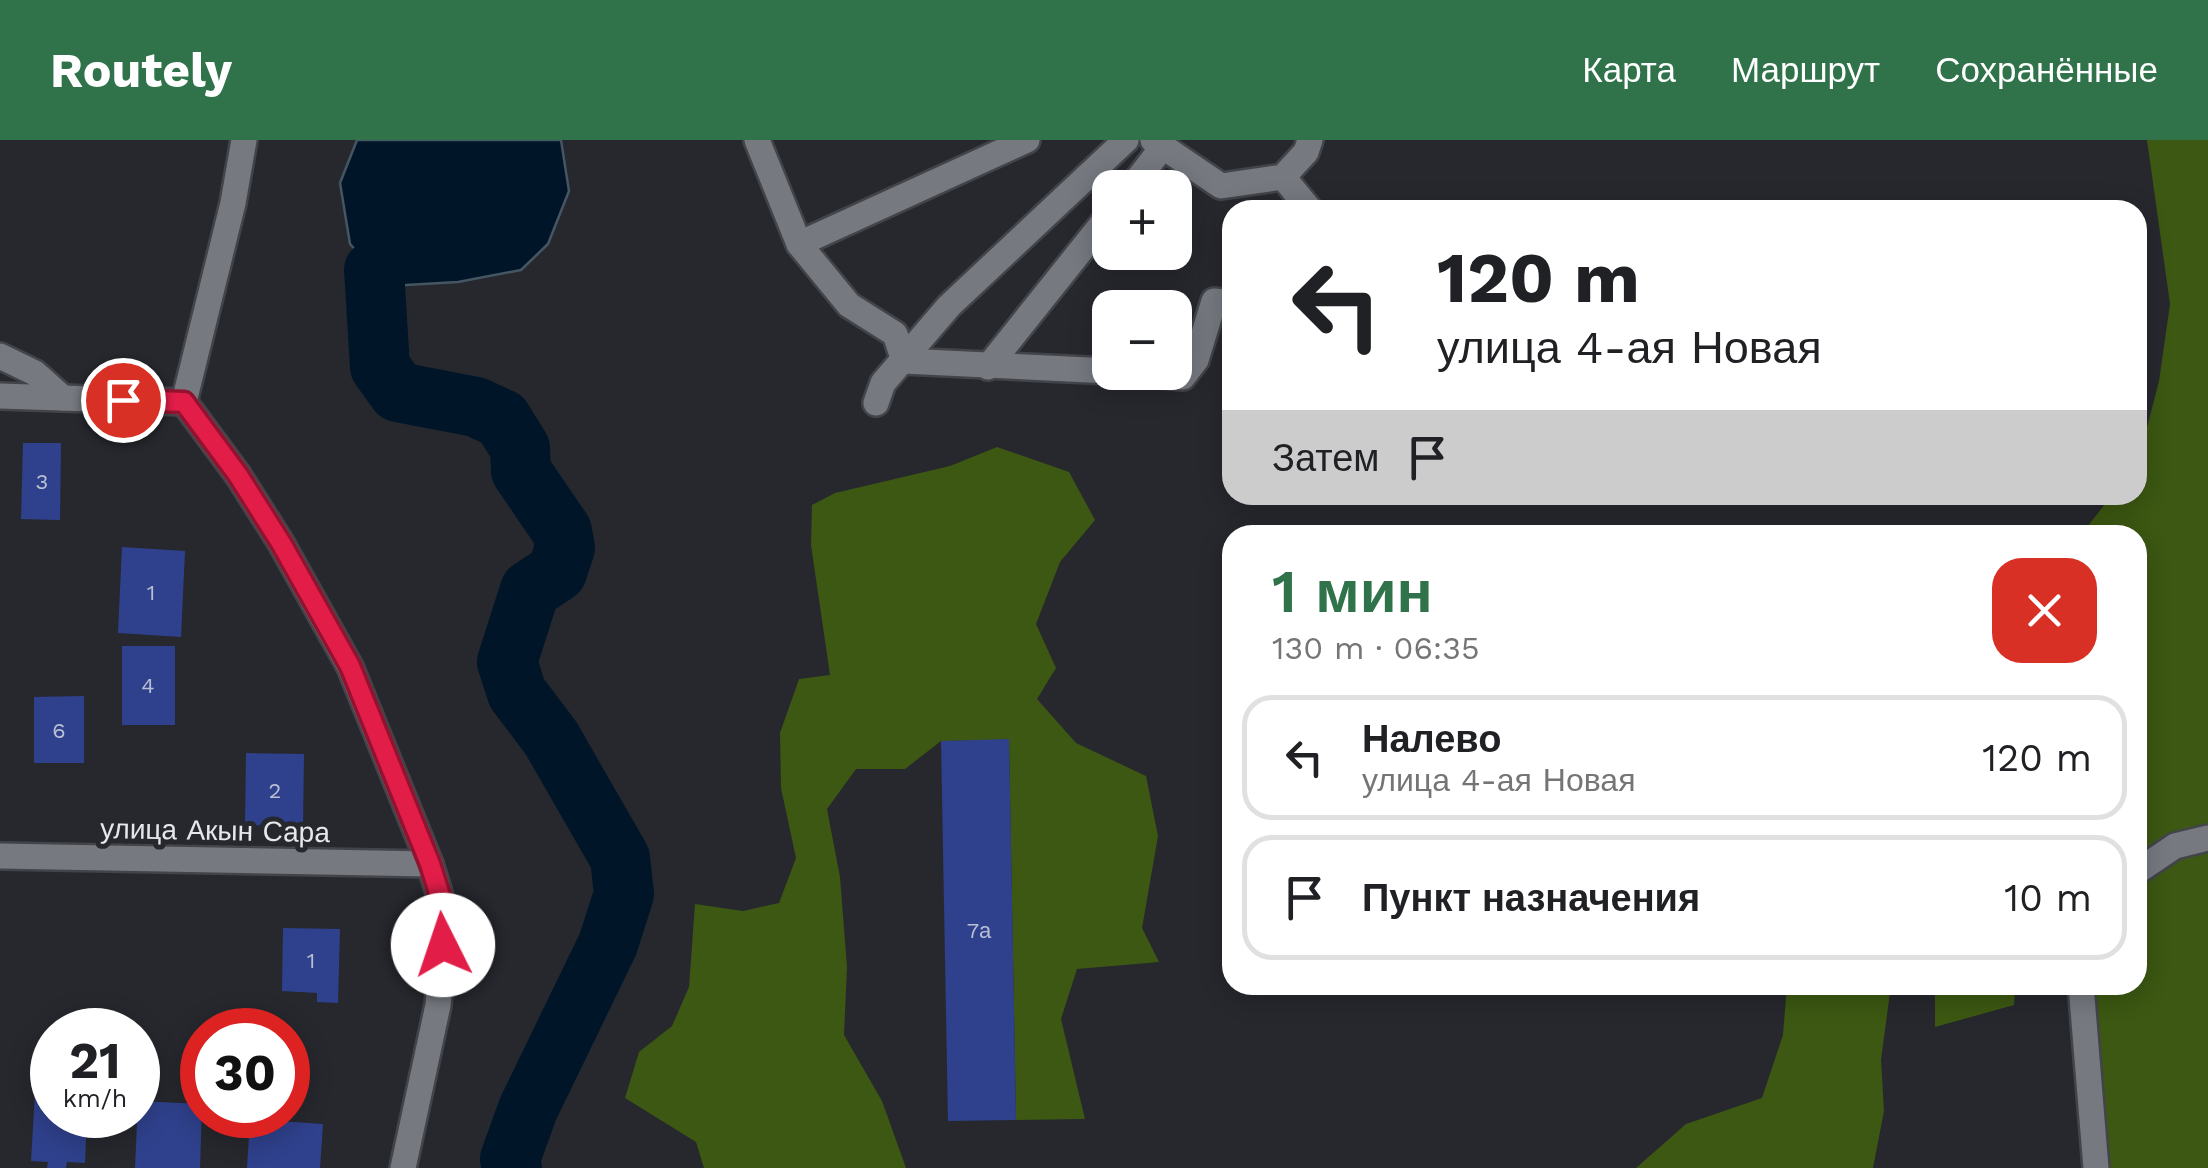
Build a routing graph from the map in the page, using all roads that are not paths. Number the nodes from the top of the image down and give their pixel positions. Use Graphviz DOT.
graph roads {
  1 [pos="244,140"];
  2 [pos="756,140"];
  3 [pos="1027,140"];
  4 [pos="1126,140"];
  5 [pos="1310,140"];
  6 [pos="1157,145"];
  7 [pos="1142,170"];
  8 [pos="1283,178"];
  9 [pos="1302,200"];
  10 [pos="1092,237"];
  11 [pos="799,244"];
  12 [pos="1222,302"];
  13 [pos="0,356"];
  14 [pos="904,361"];
  15 [pos="1192,366"];
  16 [pos="988,367"];
  17 [pos="1092,370"];
  18 [pos="0,396"];
  19 [pos="63,398"];
  20 [pos="184,402"];
  21 [pos="876,403"];
  22 [pos="2208,838"];
  23 [pos="0,856"];
  24 [pos="430,864"];
  25 [pos="2147,865"];
  26 [pos="2081,995"];
  27 [pos="403,1168"];
  28 [pos="2096,1168"];
  1 -- 20 [label="street"];
  2 -- 11 [label="street"];
  3 -- 11 [label="street"];
  4 -- 14 [label="street"];
  5 -- 8 [label="street"];
  6 -- 7 [label="street"];
  6 -- 8 [label="street"];
  8 -- 9 [label="street"];
  10 -- 16 [label="street"];
  11 -- 14 [label="street"];
  12 -- 15 [label="street"];
  13 -- 19 [label="street"];
  14 -- 16 [label="street"];
  14 -- 21 [label="street"];
  16 -- 17 [label="street"];
  18 -- 19 [label="street"];
  19 -- 20 [label="street"];
  20 -- 24 [label="street"];
  22 -- 25 [label="street"];
  23 -- 24 [label="street, улица Акын Сара"];
  24 -- 27 [label="street"];
  26 -- 28 [label="street"];
}
